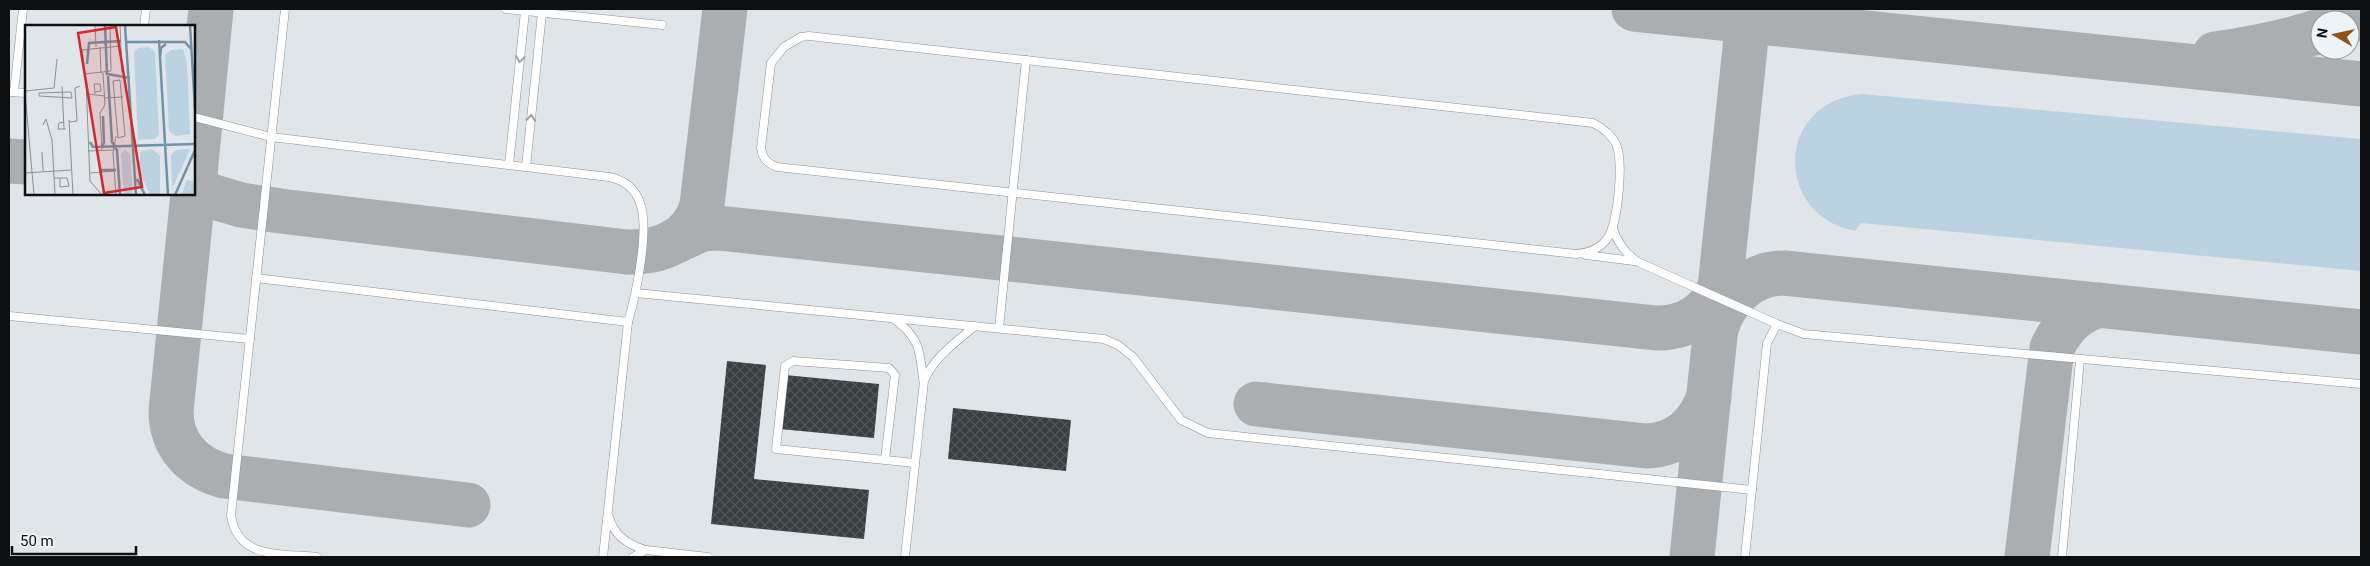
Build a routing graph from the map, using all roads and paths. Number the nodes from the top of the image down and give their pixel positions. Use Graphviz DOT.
graph roads {
  1 [pos="23,9"];
  2 [pos="146,9"];
  3 [pos="285,9"];
  4 [pos="506,9"];
  5 [pos="526,11"];
  6 [pos="542,13"];
  7 [pos="144,25"];
  8 [pos="662,25"];
  9 [pos="1026,60"];
  10 [pos="12,92"];
  11 [pos="25,93"];
  12 [pos="195,117"];
  13 [pos="271,137"];
  14 [pos="509,165"];
  15 [pos="526,167"];
  16 [pos="1012,193"];
  17 [pos="1613,228"];
  18 [pos="1576,254"];
  19 [pos="1638,262"];
  20 [pos="256,278"];
  21 [pos="636,293"];
  22 [pos="9,316"];
  23 [pos="892,318"];
  24 [pos="628,322"];
  25 [pos="1777,324"];
  26 [pos="975,326"];
  27 [pos="999,328"];
  28 [pos="250,339"];
  29 [pos="2080,360"];
  30 [pos="924,381"];
  31 [pos="2361,384"];
  32 [pos="885,460"];
  33 [pos="915,463"];
  34 [pos="1752,490"];
  35 [pos="608,512"];
  36 [pos="646,550"];
  37 [pos="317,557"];
  38 [pos="603,557"];
  39 [pos="633,557"];
  40 [pos="708,557"];
  41 [pos="905,557"];
  42 [pos="1745,557"];
  43 [pos="2062,557"];
  1 -- 10 [label="lane"];
  2 -- 7 [label="lane"];
  3 -- 13 [label="lane"];
  4 -- 5 [label="lane"];
  5 -- 6 [label="lane"];
  5 -- 14 [label="lane, one-way"];
  6 -- 8 [label="lane"];
  15 -- 6 [label="lane, one-way"];
  9 -- 16 [label="lane"];
  9 -- 16 [label="lane"];
  9 -- 17 [label="lane"];
  10 -- 11 [label="lane"];
  12 -- 13 [label="lane"];
  13 -- 14 [label="lane"];
  13 -- 20 [label="lane"];
  14 -- 15 [label="lane"];
  15 -- 21 [label="lane"];
  16 -- 18 [label="lane"];
  16 -- 27 [label="lane"];
  17 -- 18 [label="lane"];
  17 -- 19 [label="lane"];
  18 -- 19 [label="lane"];
  19 -- 25 [label="lane"];
  20 -- 24 [label="lane"];
  20 -- 28 [label="lane"];
  21 -- 23 [label="lane"];
  21 -- 24 [label="lane"];
  22 -- 28 [label="lane"];
  23 -- 26 [label="lane"];
  23 -- 30 [label="lane"];
  24 -- 35 [label="lane"];
  25 -- 29 [label="lane"];
  25 -- 34 [label="lane"];
  26 -- 27 [label="lane"];
  26 -- 30 [label="lane"];
  27 -- 34 [label="lane"];
  28 -- 37 [label="lane"];
  29 -- 31 [label="lane"];
  29 -- 43 [label="lane"];
  30 -- 33 [label="lane"];
  32 -- 32 [label="lane"];
  32 -- 33 [label="lane"];
  33 -- 41 [label="lane"];
  34 -- 42 [label="lane"];
  35 -- 36 [label="lane"];
  35 -- 38 [label="lane"];
  36 -- 39 [label="lane"];
  36 -- 40 [label="lane"];
}
